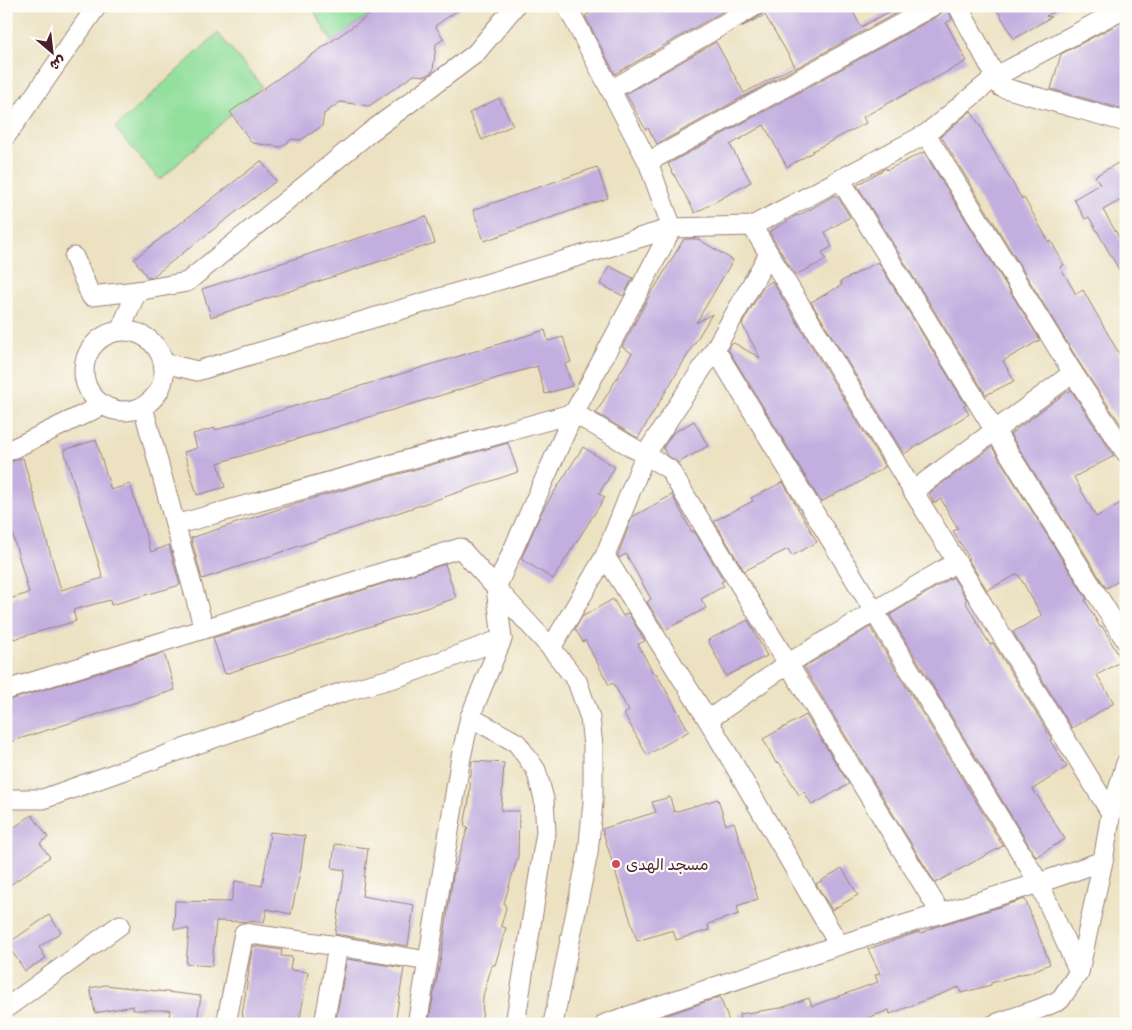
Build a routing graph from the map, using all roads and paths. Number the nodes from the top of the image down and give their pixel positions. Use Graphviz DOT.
graph roads {
  1 [pos="97,6"];
  2 [pos="515,6"];
  3 [pos="567,6"];
  4 [pos="755,6"];
  5 [pos="933,6"];
  6 [pos="958,6"];
  7 [pos="1126,7"];
  8 [pos="995,77"];
  9 [pos="611,90"];
  10 [pos="1126,122"];
  11 [pos="926,134"];
  12 [pos="6,136"];
  13 [pos="648,162"];
  14 [pos="840,179"];
  15 [pos="752,226"];
  16 [pos="672,228"];
  17 [pos="769,254"];
  18 [pos="74,257"];
  19 [pos="137,292"];
  20 [pos="120,331"];
  21 [pos="715,349"];
  22 [pos="164,363"];
  23 [pos="1073,373"];
  24 [pos="103,405"];
  25 [pos="143,407"];
  26 [pos="574,414"];
  27 [pos="995,431"];
  28 [pos="6,452"];
  29 [pos="1126,453"];
  30 [pos="644,455"];
  31 [pos="913,491"];
  32 [pos="175,525"];
  33 [pos="605,556"];
  34 [pos="956,562"];
  35 [pos="496,588"];
  36 [pos="874,612"];
  37 [pos="204,629"];
  38 [pos="502,639"];
  39 [pos="1126,641"];
  40 [pos="552,648"];
  41 [pos="789,663"];
  42 [pos="6,690"];
  43 [pos="470,717"];
  44 [pos="708,720"];
  45 [pos="1126,763"];
  46 [pos="6,799"];
  47 [pos="1111,813"];
  48 [pos="1103,861"];
  49 [pos="1039,882"];
  50 [pos="940,912"];
  51 [pos="120,925"];
  52 [pos="839,945"];
  53 [pos="338,946"];
  54 [pos="428,961"];
  55 [pos="1079,972"];
  56 [pos="6,1008"];
  57 [pos="226,1024"];
  58 [pos="324,1024"];
  59 [pos="416,1024"];
  60 [pos="515,1024"];
  61 [pos="553,1024"];
  62 [pos="605,1024"];
  63 [pos="995,1024"];
  1 -- 12 [label="street"];
  2 -- 19 [label="street"];
  3 -- 9 [label="street"];
  4 -- 9 [label="street"];
  5 -- 13 [label="street"];
  6 -- 8 [label="street"];
  7 -- 8 [label="street"];
  8 -- 10 [label="street"];
  8 -- 11 [label="street"];
  9 -- 13 [label="street"];
  11 -- 14 [label="street"];
  11 -- 23 [label="street"];
  13 -- 16 [label="street"];
  14 -- 15 [label="street"];
  14 -- 27 [label="street"];
  15 -- 16 [label="street"];
  15 -- 17 [label="street"];
  16 -- 22 [label="street"];
  16 -- 26 [label="street"];
  17 -- 21 [label="street"];
  17 -- 31 [label="street"];
  18 -- 19 [label="street"];
  19 -- 20 [label="street"];
  20 -- 22 [label="street"];
  20 -- 24 [label="street"];
  21 -- 30 [label="street"];
  21 -- 36 [label="street"];
  22 -- 25 [label="street"];
  23 -- 27 [label="street"];
  23 -- 29 [label="street"];
  24 -- 25 [label="street"];
  24 -- 28 [label="street"];
  25 -- 32 [label="street"];
  26 -- 30 [label="street"];
  26 -- 32 [label="street"];
  26 -- 35 [label="street"];
  27 -- 31 [label="street"];
  27 -- 39 [label="street"];
  30 -- 33 [label="street"];
  30 -- 41 [label="street"];
  31 -- 34 [label="street"];
  32 -- 37 [label="street"];
  33 -- 40 [label="street"];
  33 -- 44 [label="street"];
  34 -- 36 [label="street"];
  34 -- 47 [label="street"];
  35 -- 37 [label="street"];
  35 -- 38 [label="street"];
  35 -- 40 [label="street"];
  36 -- 41 [label="street"];
  36 -- 49 [label="street"];
  37 -- 42 [label="street"];
  38 -- 43 [label="street"];
  38 -- 46 [label="street"];
  40 -- 61 [label="street"];
  41 -- 44 [label="street"];
  41 -- 50 [label="street"];
  43 -- 54 [label="street"];
  43 -- 60 [label="street"];
  44 -- 52 [label="street"];
  45 -- 47 [label="street"];
  47 -- 48 [label="street"];
  48 -- 49 [label="street"];
  48 -- 55 [label="street"];
  49 -- 50 [label="street"];
  49 -- 55 [label="street"];
  50 -- 52 [label="street"];
  51 -- 56 [label="street"];
  52 -- 62 [label="street"];
  53 -- 54 [label="street"];
  53 -- 57 [label="street"];
  53 -- 58 [label="street"];
  54 -- 59 [label="street"];
  55 -- 63 [label="street"];
}
